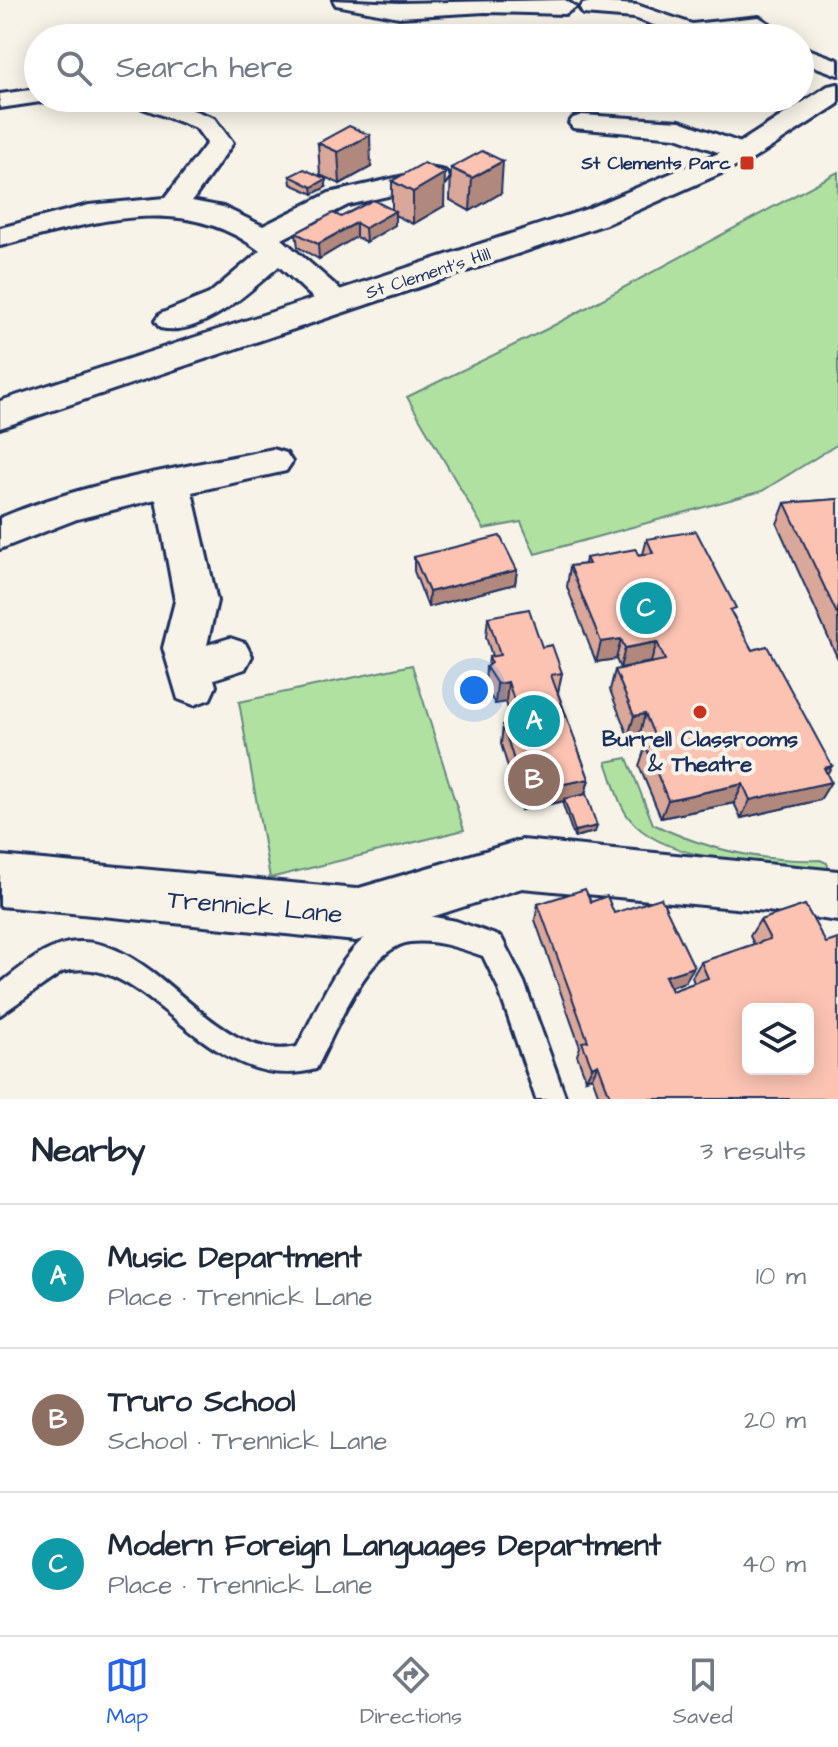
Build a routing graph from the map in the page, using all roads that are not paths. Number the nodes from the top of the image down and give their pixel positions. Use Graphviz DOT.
graph roads {
  1 [pos="344,0"];
  2 [pos="565,7"];
  3 [pos="735,8"];
  4 [pos="591,9"];
  5 [pos="664,24"];
  6 [pos="759,24"];
  7 [pos="814,59"];
  8 [pos="838,68"];
  9 [pos="838,92"];
  10 [pos="24,98"];
  11 [pos="0,101"];
  12 [pos="814,107"];
  13 [pos="176,112"];
  14 [pos="807,112"];
  15 [pos="582,123"];
  16 [pos="743,153"];
  17 [pos="435,177"];
  18 [pos="174,205"];
  19 [pos="0,237"];
  20 [pos="269,245"];
  21 [pos="337,303"];
  22 [pos="171,321"];
  23 [pos="0,415"];
  24 [pos="273,462"];
  25 [pos="172,485"];
  26 [pos="0,534"];
  27 [pos="205,670"];
  28 [pos="0,881"];
  29 [pos="838,896"];
  30 [pos="0,1001"];
  31 [pos="551,1099"];
  1 -- 2 [label="street"];
  3 -- 6 [label="street"];
  4 -- 5 [label="street"];
  7 -- 8 [label="street"];
  9 -- 12 [label="street, St Clement's Hill"];
  10 -- 11 [label="street"];
  13 -- 18 [label="street"];
  14 -- 16 [label="street, St Clement's Hill"];
  15 -- 16 [label="street"];
  16 -- 21 [label="street, St Clement's Hill"];
  17 -- 20 [label="street"];
  18 -- 19 [label="street"];
  18 -- 20 [label="street"];
  20 -- 21 [label="street"];
  20 -- 22 [label="street"];
  21 -- 23 [label="street, St Clement's Hill"];
  24 -- 25 [label="street"];
  25 -- 26 [label="street"];
  25 -- 27 [label="street"];
  28 -- 29 [label="street, Trennick Lane"];
  30 -- 31 [label="lane"];
}
